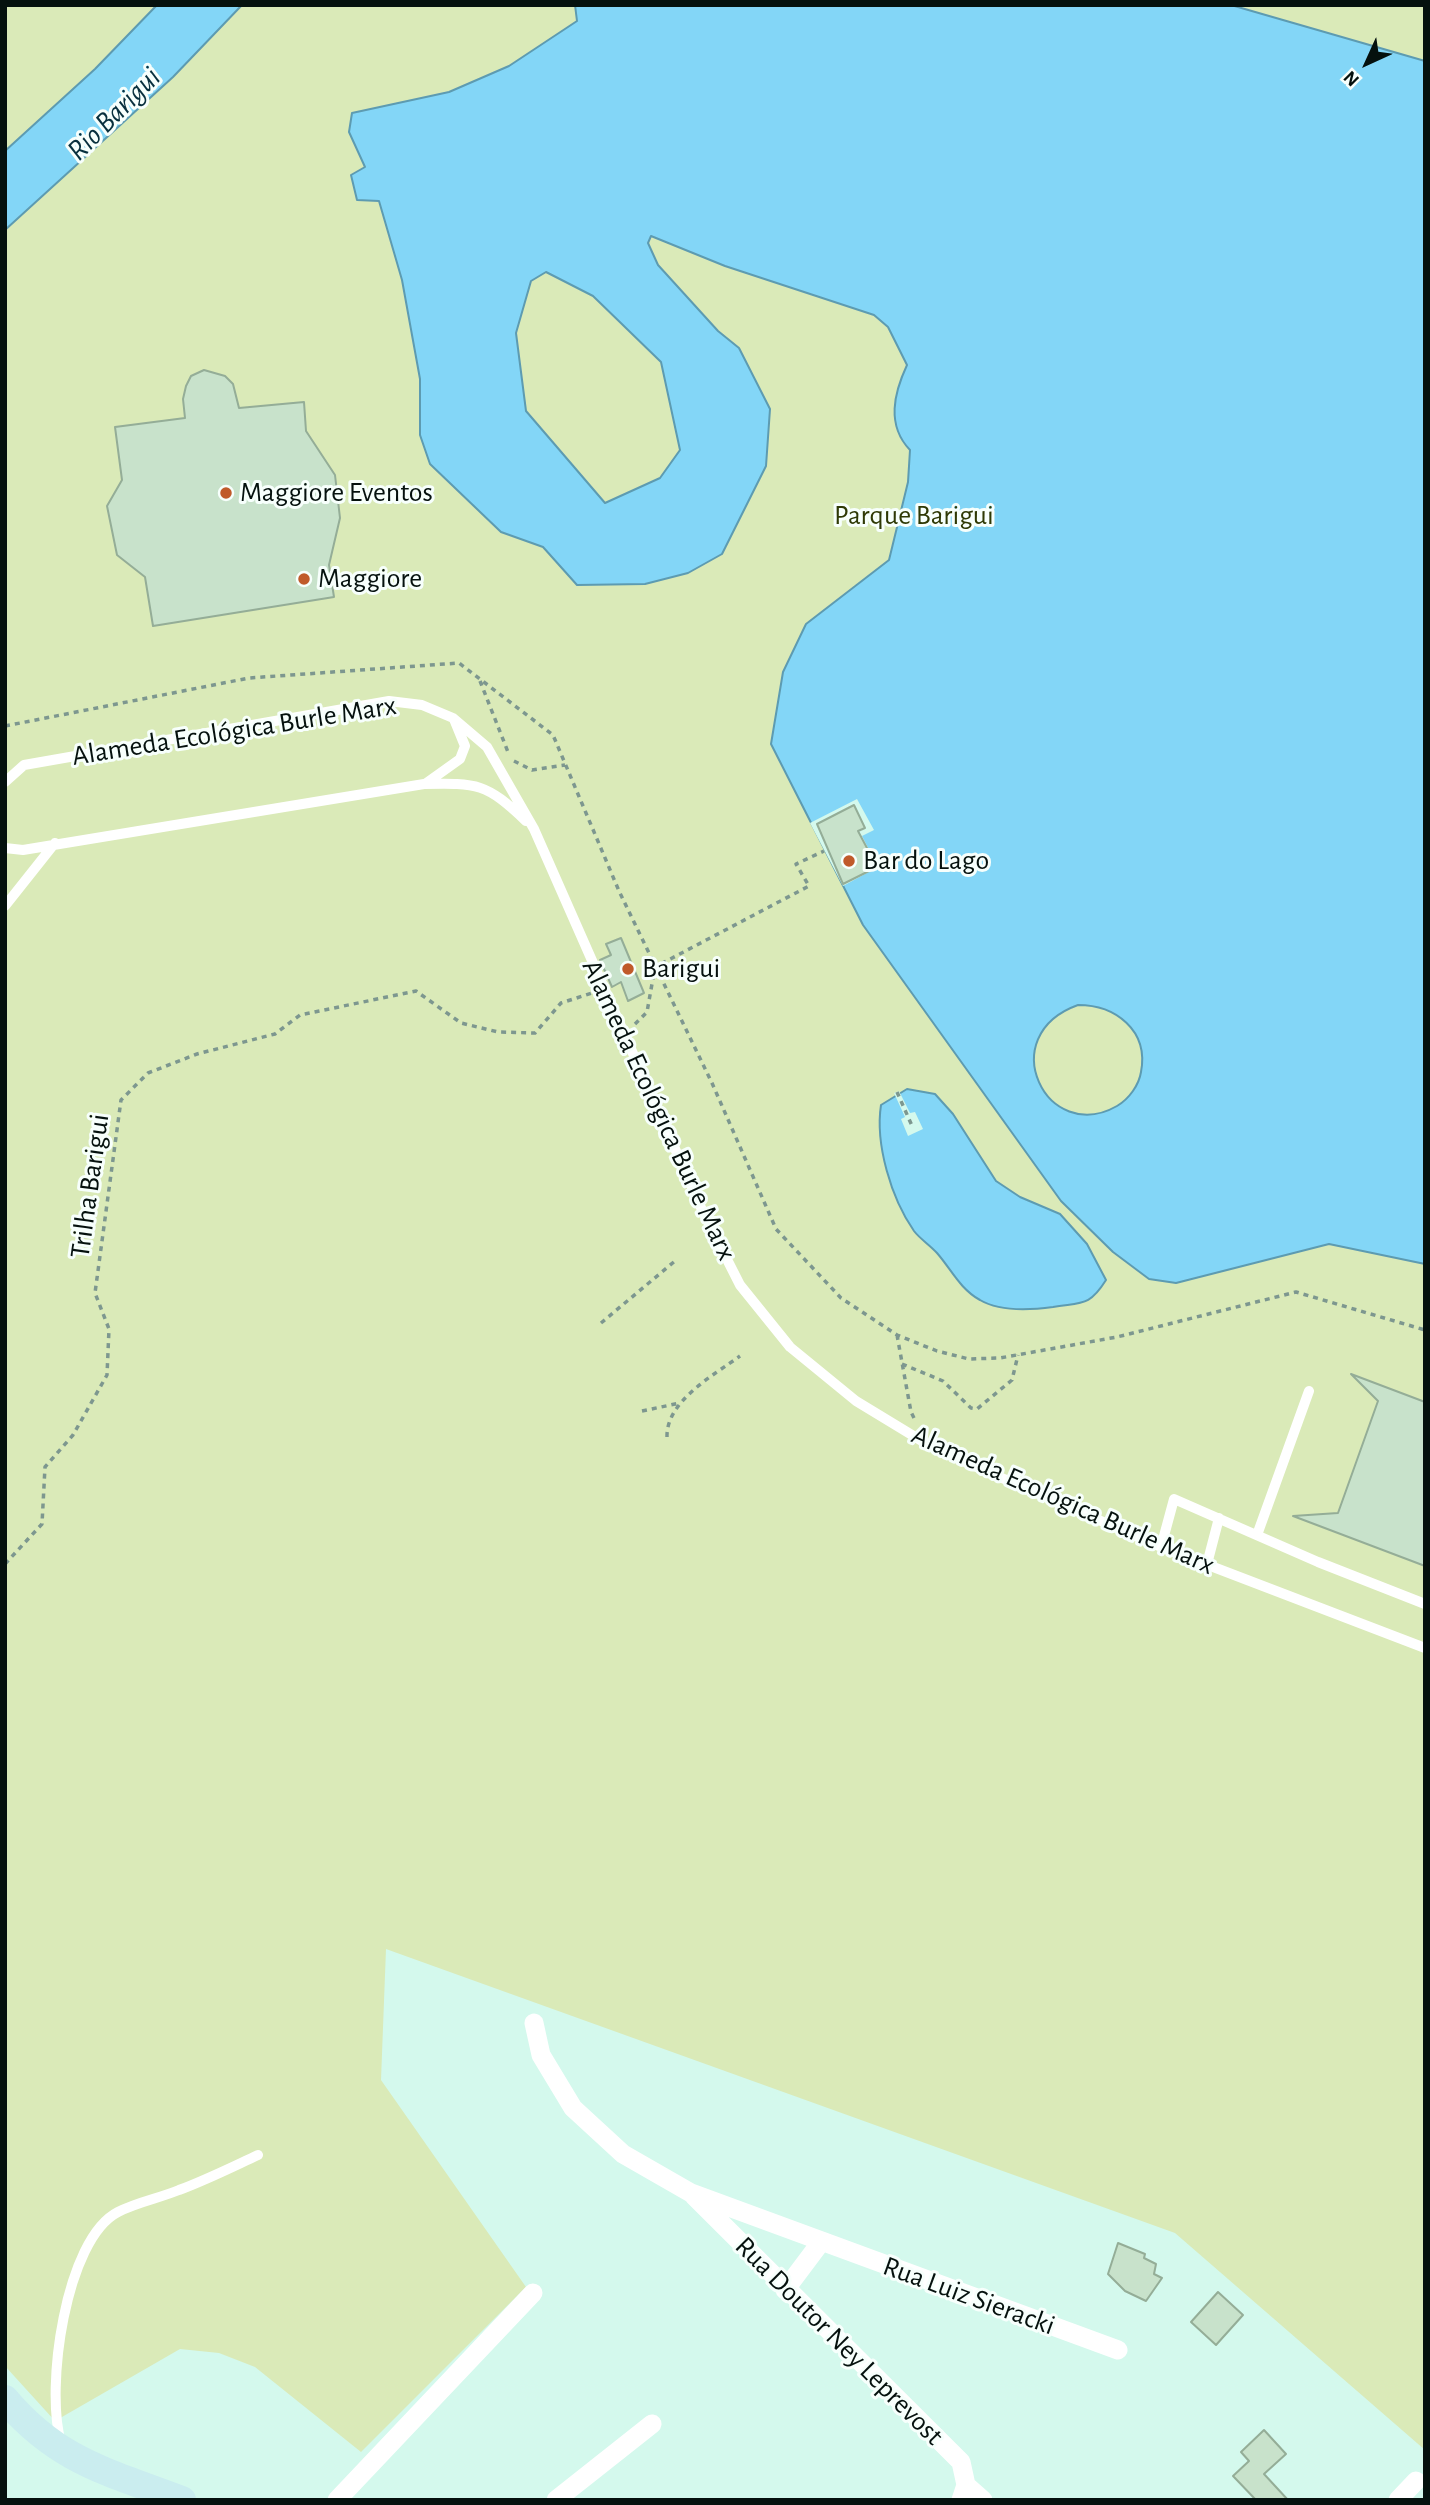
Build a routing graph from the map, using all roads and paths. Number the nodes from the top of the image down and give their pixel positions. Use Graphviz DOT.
graph roads {
  1 [pos="480,679"];
  2 [pos="453,718"];
  3 [pos="5,726"];
  4 [pos="565,765"];
  5 [pos="5,782"];
  6 [pos="424,784"];
  7 [pos="534,829"];
  8 [pos="55,842"];
  9 [pos="5,848"];
  10 [pos="824,850"];
  11 [pos="5,906"];
  12 [pos="655,967"];
  13 [pos="602,988"];
  14 [pos="623,1036"];
  15 [pos="897,1092"];
  16 [pos="914,1128"];
  17 [pos="675,1261"];
  18 [pos="601,1323"];
  19 [pos="1425,1330"];
  20 [pos="897,1335"];
  21 [pos="1018,1354"];
  22 [pos="740,1356"];
  23 [pos="902,1364"];
  24 [pos="1309,1391"];
  25 [pos="682,1403"];
  26 [pos="642,1411"];
  27 [pos="667,1437"];
  28 [pos="935,1449"];
  29 [pos="1219,1518"];
  30 [pos="1257,1535"];
  31 [pos="1161,1547"];
  32 [pos="5,1564"];
  33 [pos="1207,1564"];
  34 [pos="1425,1604"];
  35 [pos="1425,1648"];
  36 [pos="534,2023"];
  37 [pos="258,2155"];
  38 [pos="691,2193"];
  39 [pos="821,2242"];
  40 [pos="785,2290"];
  41 [pos="533,2293"];
  42 [pos="1118,2350"];
  43 [pos="5,2399"];
  44 [pos="652,2424"];
  45 [pos="65,2454"];
  46 [pos="1416,2481"];
  47 [pos="963,2492"];
  48 [pos="182,2500"];
  49 [pos="337,2500"];
  50 [pos="556,2500"];
  51 [pos="983,2500"];
  52 [pos="1398,2500"];
  1 -- 3 [label="path"];
  1 -- 4 [label="path"];
  1 -- 4 [label="path"];
  2 -- 5 [label="lane, Alameda Ecológica Burle Marx"];
  2 -- 6 [label="lane"];
  2 -- 7 [label="lane, Alameda Ecológica Burle Marx"];
  4 -- 12 [label="path"];
  6 -- 7 [label="lane, Alameda Ecológica Burle Marx"];
  6 -- 8 [label="lane, Alameda Ecológica Burle Marx"];
  7 -- 13 [label="lane, Alameda Ecológica Burle Marx"];
  8 -- 9 [label="lane, Alameda Ecológica Burle Marx"];
  8 -- 11 [label="lane"];
  10 -- 12 [label="path"];
  12 -- 14 [label="path"];
  12 -- 20 [label="path"];
  13 -- 14 [label="lane, Alameda Ecológica Burle Marx"];
  13 -- 32 [label="path, Trilha Barigui"];
  14 -- 28 [label="lane, Alameda Ecológica Burle Marx"];
  15 -- 16 [label="path"];
  17 -- 18 [label="path"];
  19 -- 21 [label="path"];
  20 -- 21 [label="path"];
  20 -- 23 [label="path"];
  21 -- 23 [label="path"];
  22 -- 25 [label="path"];
  23 -- 28 [label="path"];
  24 -- 30 [label="lane"];
  25 -- 26 [label="path"];
  25 -- 27 [label="path"];
  28 -- 31 [label="lane, Alameda Ecológica Burle Marx"];
  29 -- 30 [label="lane"];
  29 -- 31 [label="lane"];
  29 -- 33 [label="lane"];
  30 -- 34 [label="lane"];
  31 -- 33 [label="lane, Alameda Ecológica Burle Marx"];
  33 -- 35 [label="lane, Alameda Ecológica Burle Marx"];
  36 -- 38 [label="street, Rua Luiz Sieracki"];
  37 -- 45 [label="lane"];
  38 -- 39 [label="street, Rua Luiz Sieracki"];
  38 -- 40 [label="street, Rua Doutor Ney Leprevost"];
  39 -- 40 [label="street"];
  39 -- 42 [label="street, Rua Luiz Sieracki"];
  40 -- 47 [label="street, Rua Doutor Ney Leprevost"];
  41 -- 49 [label="street"];
  43 -- 45 [label="main road"];
  44 -- 50 [label="street"];
  45 -- 48 [label="main road"];
  46 -- 52 [label="street"];
  47 -- 51 [label="street"];
}
